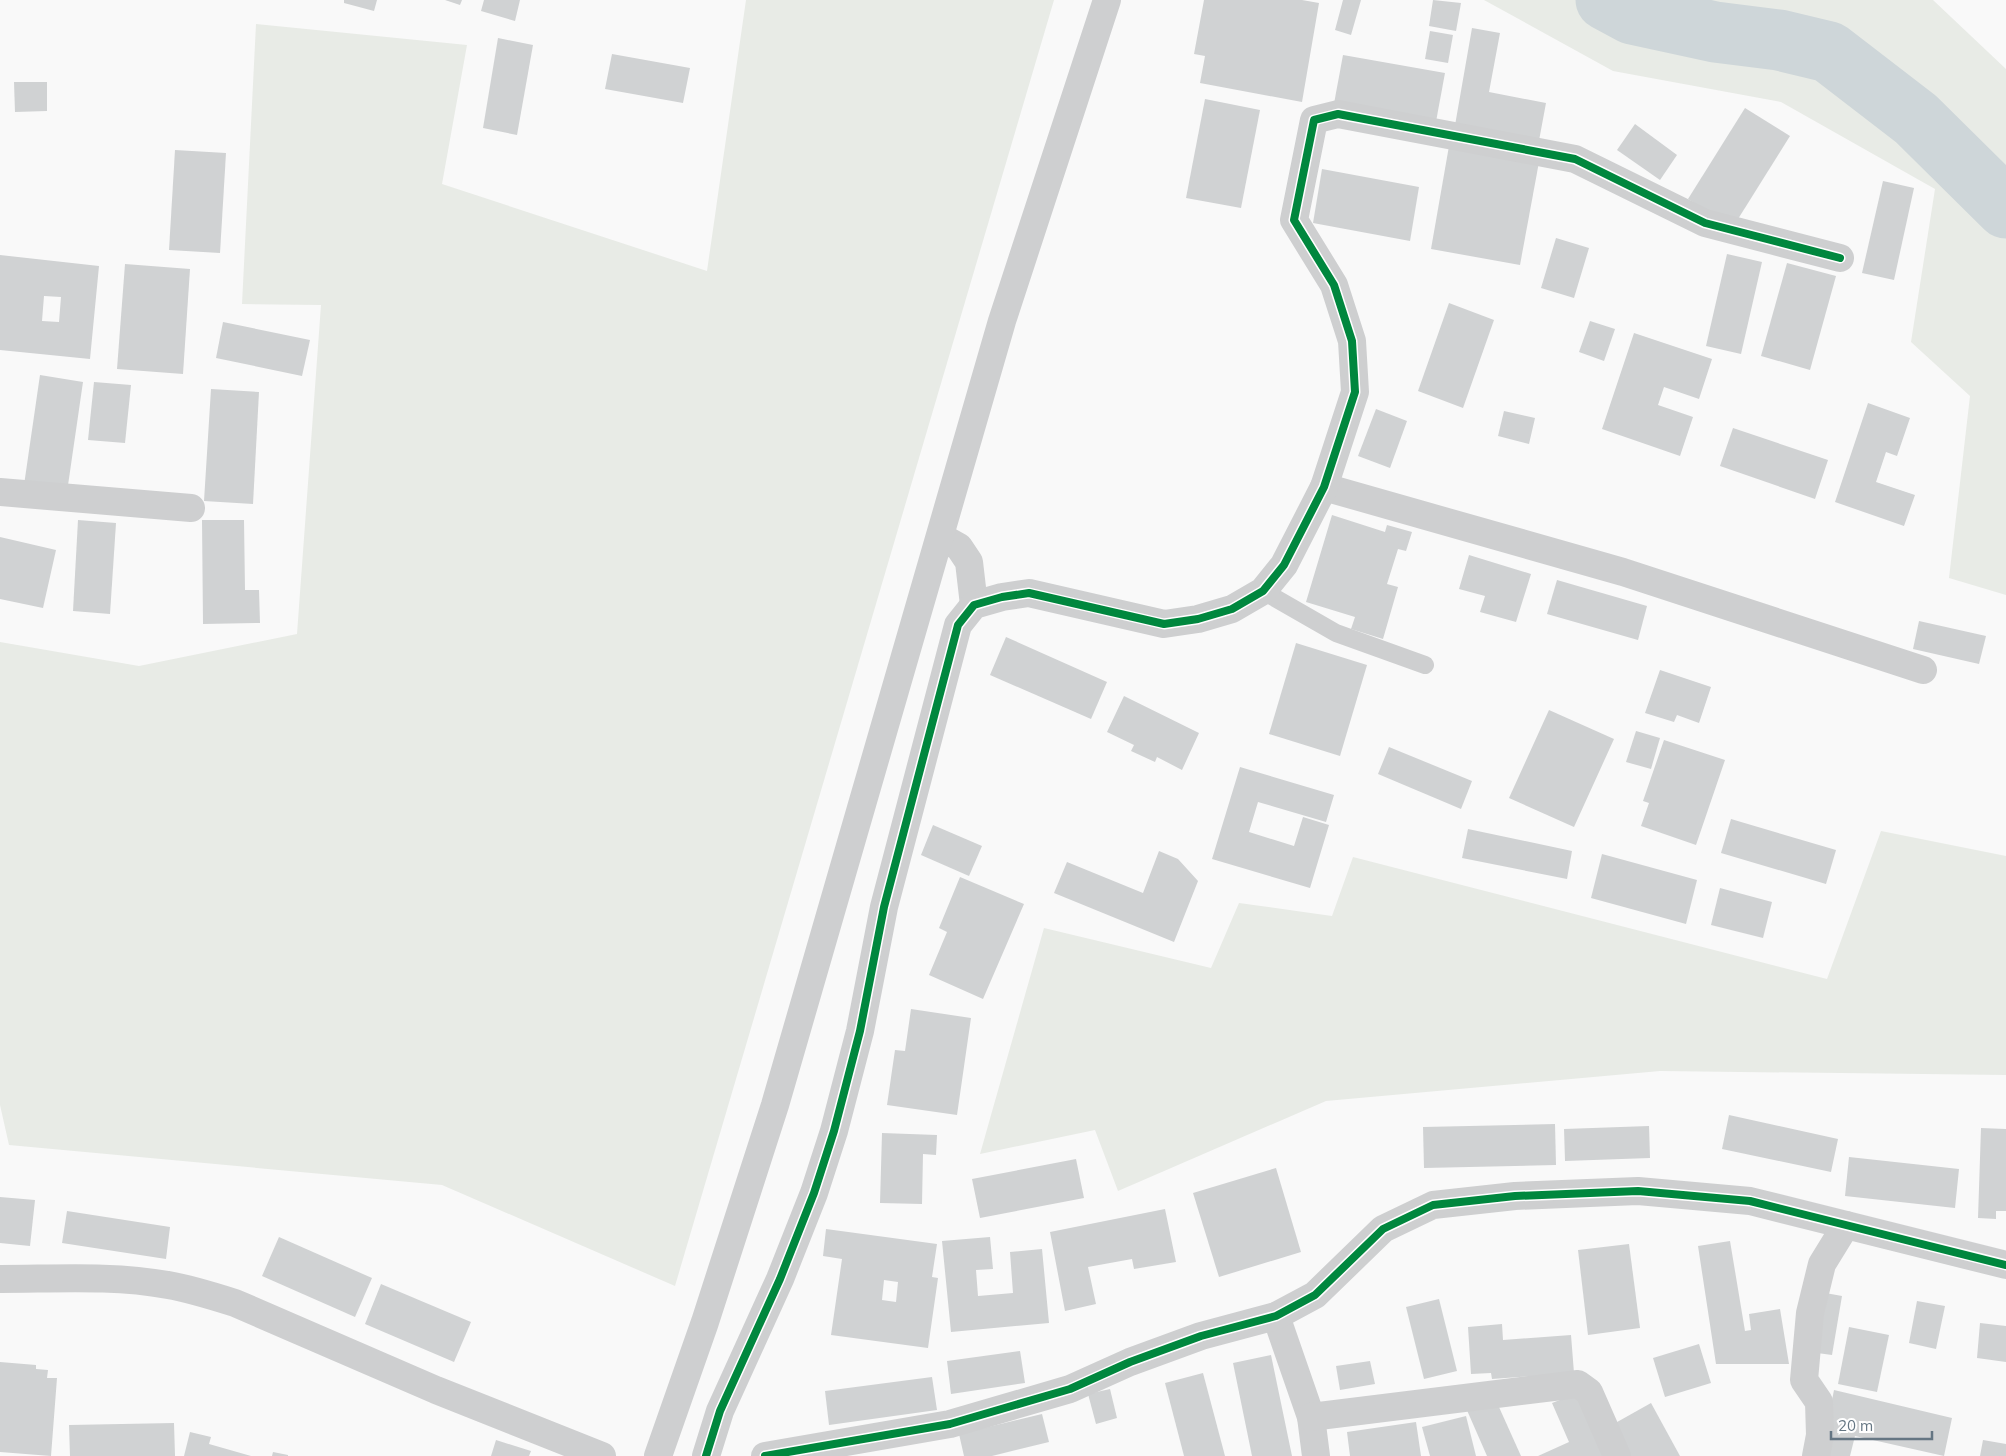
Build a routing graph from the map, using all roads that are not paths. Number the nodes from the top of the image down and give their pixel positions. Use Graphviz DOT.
graph roads {
  1 [pos="1107,0"];
  2 [pos="1840,258"];
  3 [pos="1324,487"];
  4 [pos="0,492"];
  5 [pos="191,508"];
  6 [pos="941,536"];
  7 [pos="1263,591"];
  8 [pos="974,605"];
  9 [pos="1425,665"];
  10 [pos="1923,670"];
  11 [pos="1846,1225"];
  12 [pos="2006,1265"];
  13 [pos="0,1279"];
  14 [pos="1276,1316"];
  15 [pos="1310,1417"];
  16 [pos="602,1456"];
  17 [pos="658,1456"];
  18 [pos="706,1456"];
  19 [pos="765,1456"];
  20 [pos="1316,1456"];
  21 [pos="1617,1456"];
  22 [pos="1816,1456"];
  1 -- 6 [label="street"];
  2 -- 3 [label="street"];
  3 -- 7 [label="street"];
  3 -- 10 [label="street"];
  4 -- 5 [label="street"];
  6 -- 8 [label="street"];
  6 -- 17 [label="street"];
  7 -- 8 [label="street"];
  7 -- 9 [label="lane"];
  8 -- 18 [label="street"];
  11 -- 12 [label="street"];
  11 -- 14 [label="street"];
  11 -- 22 [label="street"];
  13 -- 16 [label="street"];
  14 -- 15 [label="street"];
  14 -- 19 [label="street"];
  15 -- 20 [label="street"];
  15 -- 21 [label="street"];
}
